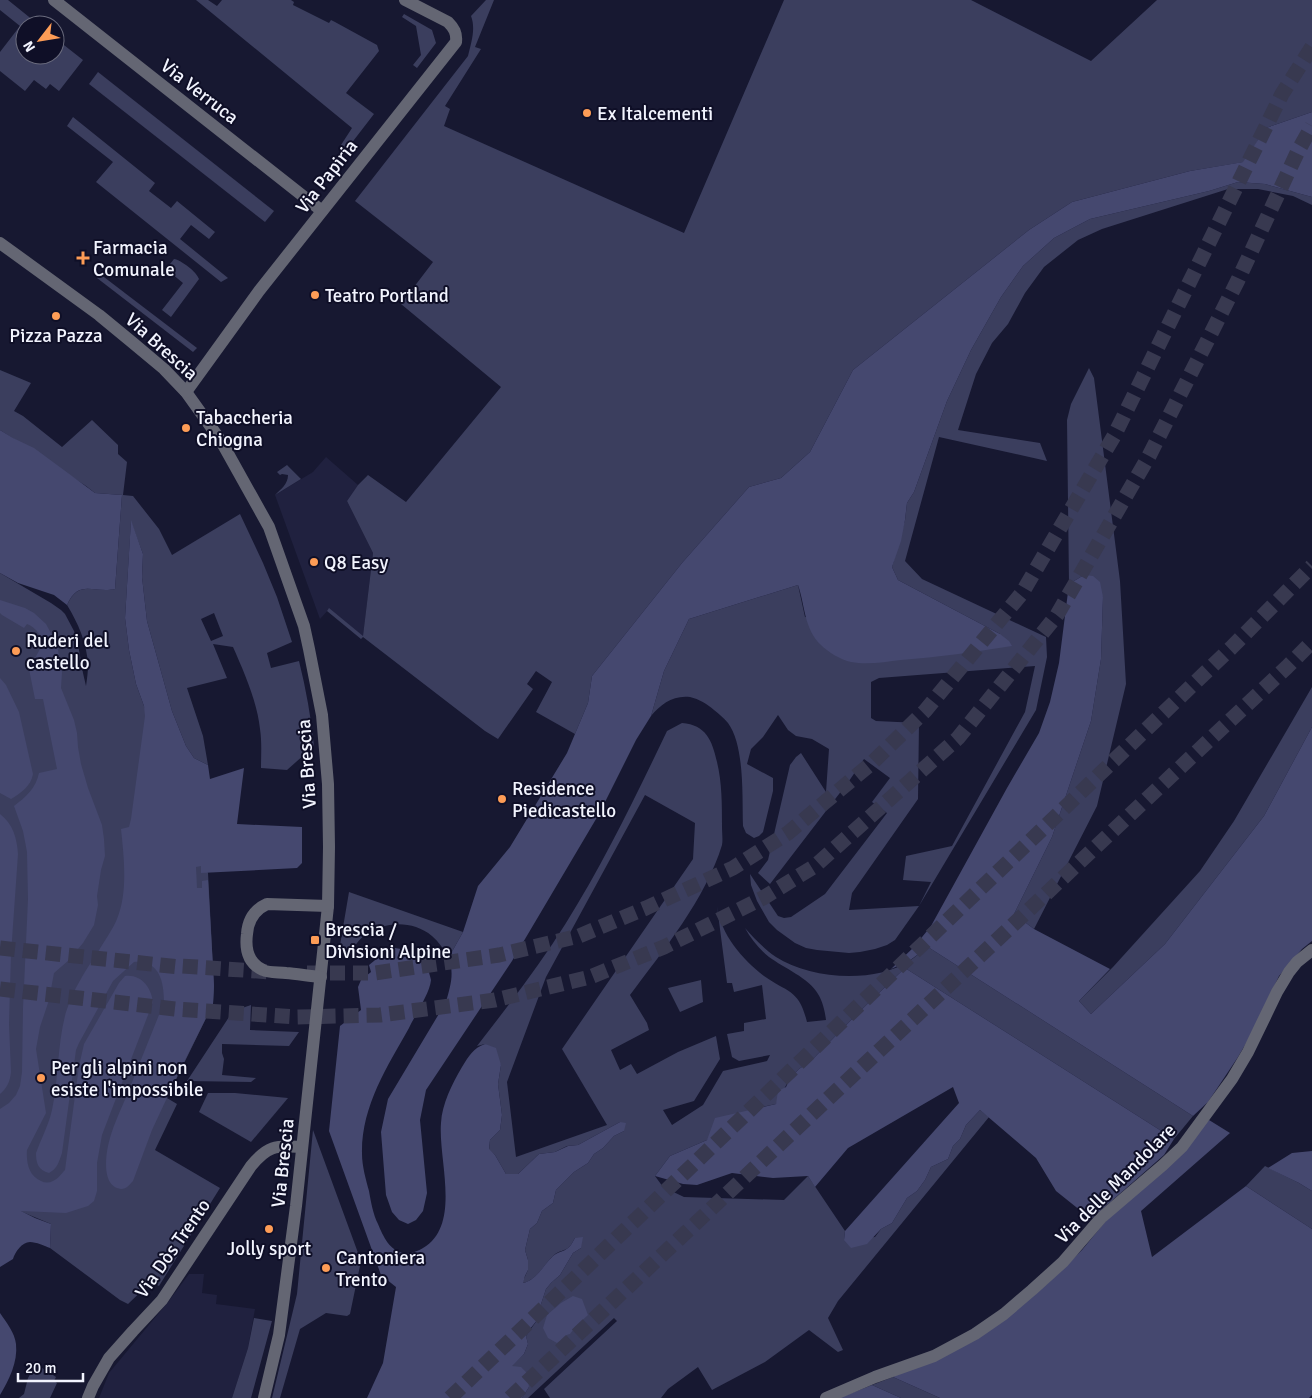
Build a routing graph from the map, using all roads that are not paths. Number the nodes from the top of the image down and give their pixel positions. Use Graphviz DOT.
graph roads {
  1 [pos="54,0"];
  2 [pos="405,0"];
  3 [pos="322,211"];
  4 [pos="3,249"];
  5 [pos="186,392"];
  6 [pos="328,906"];
  7 [pos="1312,950"];
  8 [pos="321,977"];
  9 [pos="302,1147"];
  10 [pos="88,1398"];
  11 [pos="264,1398"];
  12 [pos="826,1398"];
  1 -- 3 [label="street, Via Verruca"];
  2 -- 3 [label="street, Via Papiria"];
  3 -- 5 [label="street, Via Papiria"];
  4 -- 5 [label="street, Via Brescia"];
  5 -- 6 [label="street, Via Brescia"];
  6 -- 8 [label="street, Via Brescia"];
  6 -- 8 [label="street"];
  7 -- 12 [label="street, Via delle Mandolare"];
  8 -- 9 [label="street, Via Brescia"];
  9 -- 10 [label="street, Via Dòs Trento"];
  9 -- 11 [label="street, Via Brescia"];
}
